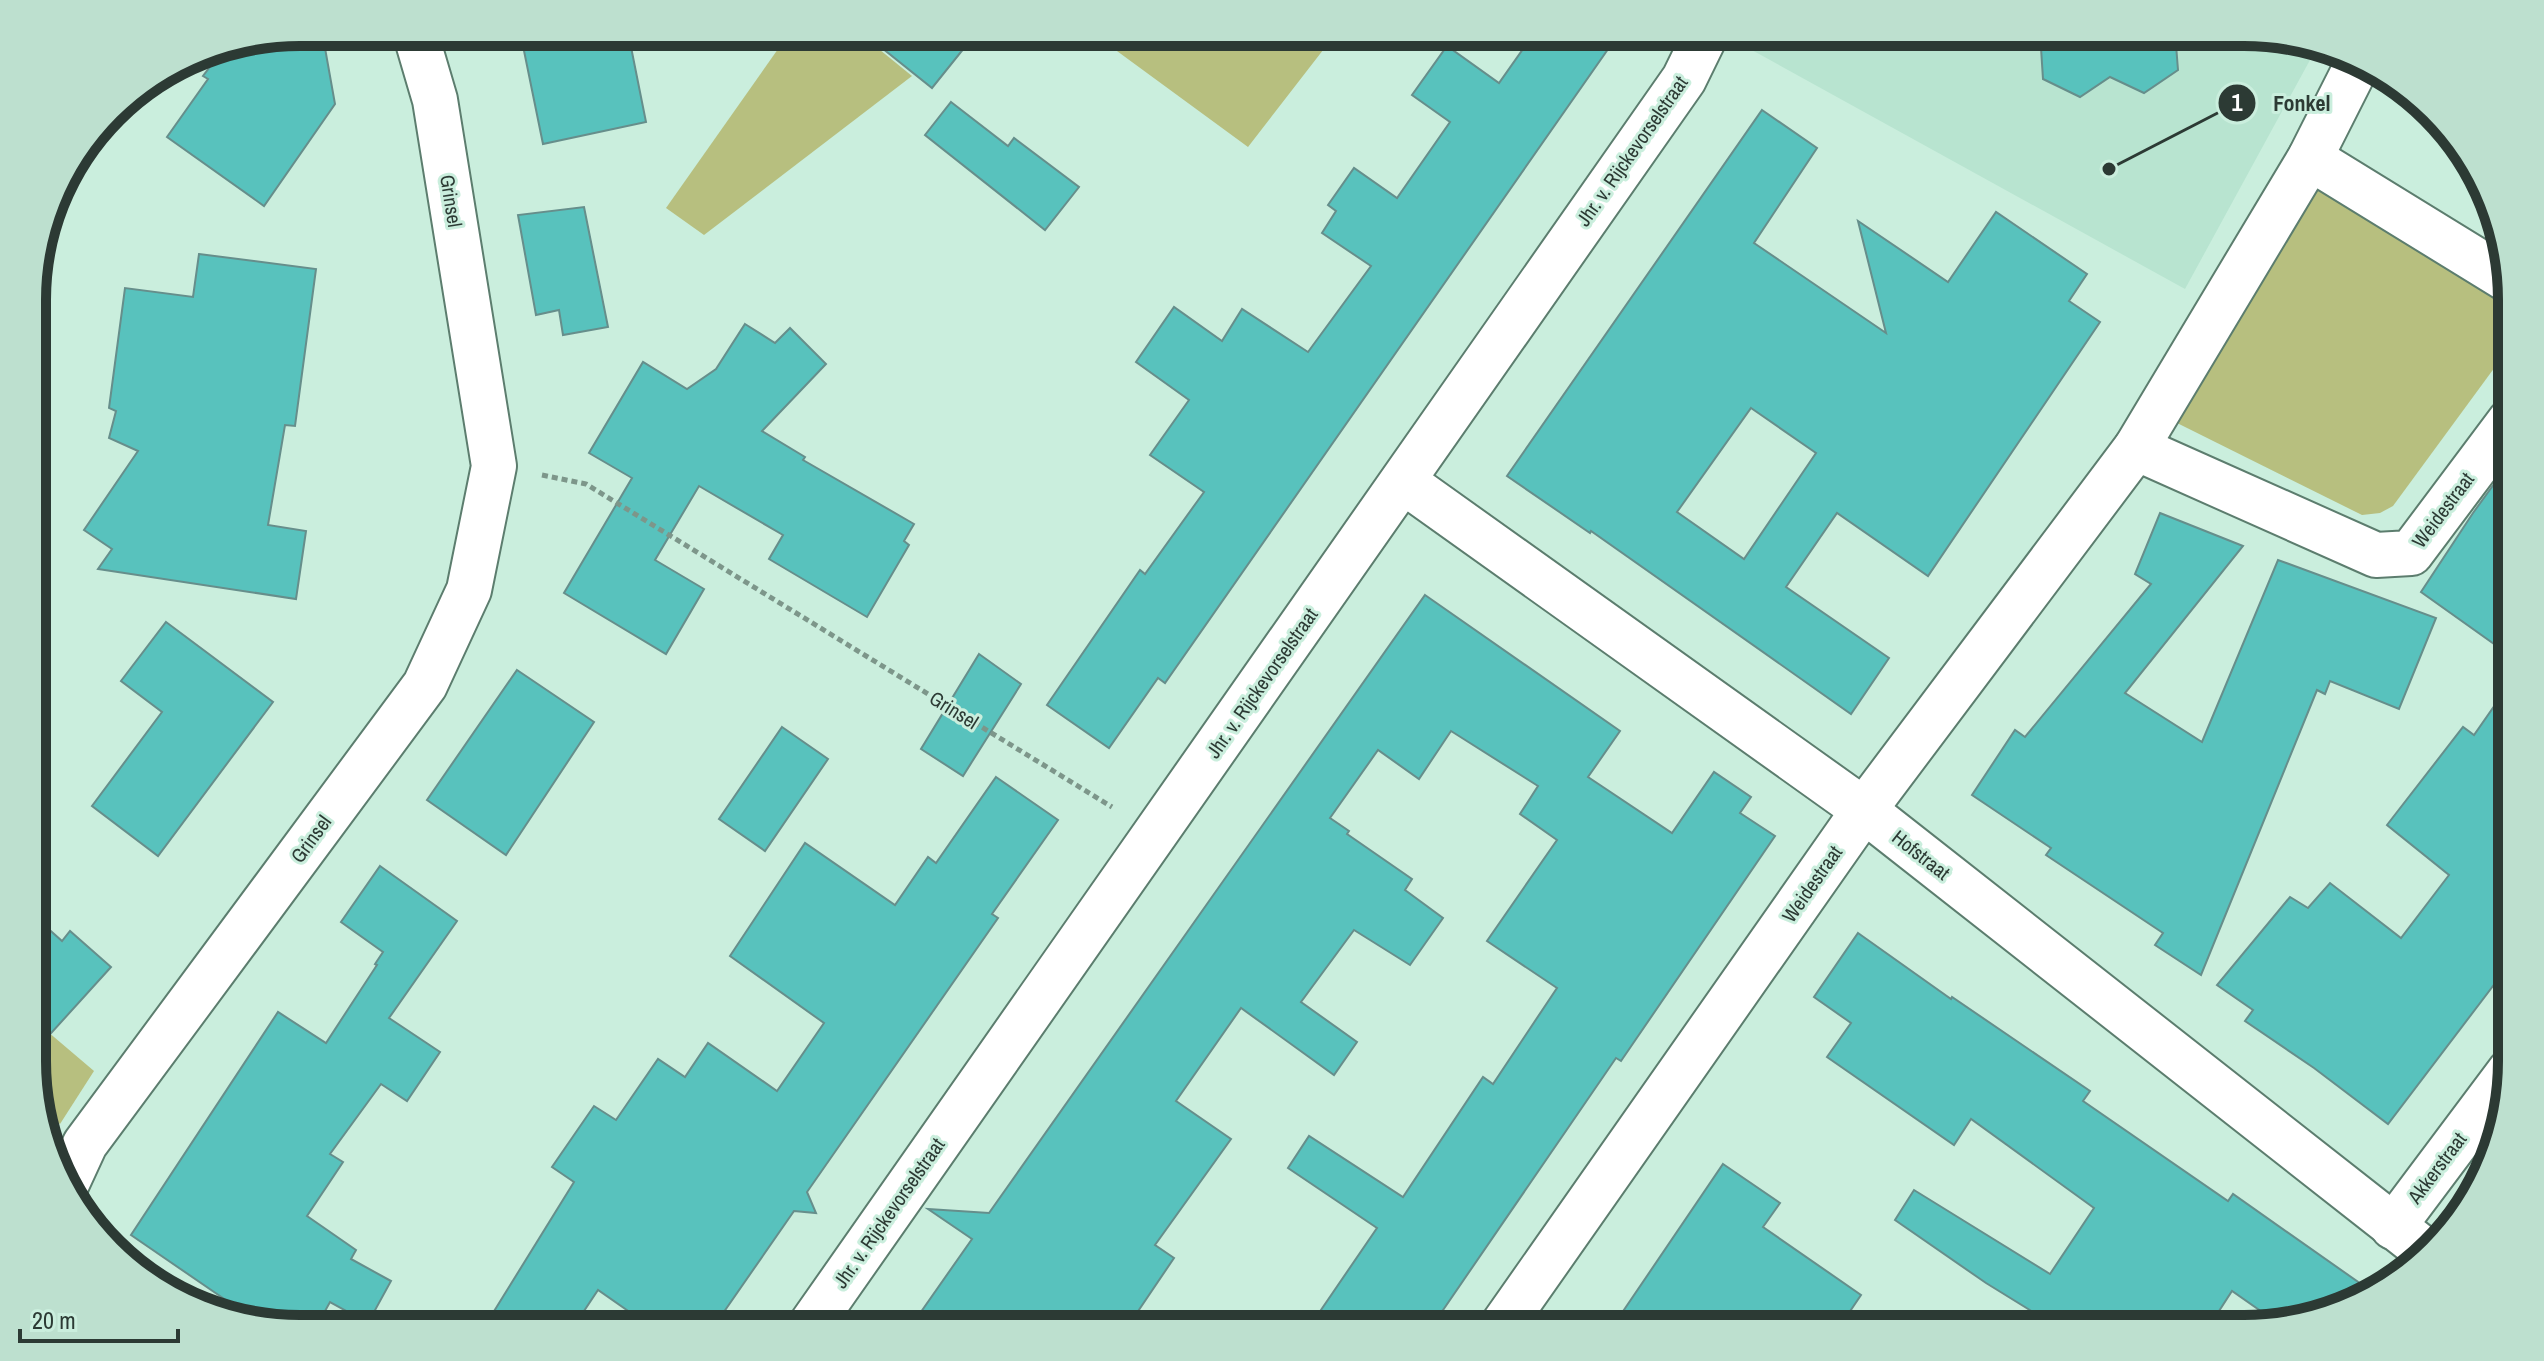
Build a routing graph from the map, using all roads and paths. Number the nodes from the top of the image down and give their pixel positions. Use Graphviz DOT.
graph roads {
  1 [pos="419,46"];
  2 [pos="1700,46"];
  3 [pos="2354,71"];
  4 [pos="2310,158"];
  5 [pos="2496,273"];
  6 [pos="2498,437"];
  7 [pos="2136,448"];
  8 [pos="494,466"];
  9 [pos="1403,481"];
  10 [pos="1864,810"];
  11 [pos="1156,834"];
  12 [pos="2496,1094"];
  13 [pos="72,1173"];
  14 [pos="2408,1238"];
  15 [pos="1510,1314"];
  16 [pos="818,1315"];
  1 -- 8 [label="street, Grinsel"];
  2 -- 9 [label="street, Jhr. v. Rijckevorselstraat"];
  3 -- 4 [label="street, Weidestraat"];
  4 -- 5 [label="street"];
  4 -- 7 [label="street, Weidestraat"];
  6 -- 7 [label="street, Weidestraat"];
  7 -- 10 [label="street, Weidestraat"];
  8 -- 11 [label="path, Grinsel"];
  8 -- 13 [label="street, Grinsel"];
  9 -- 10 [label="street, Hofstraat"];
  9 -- 11 [label="street, Jhr. v. Rijckevorselstraat"];
  10 -- 14 [label="street, Hofstraat"];
  10 -- 15 [label="street, Weidestraat"];
  11 -- 16 [label="street, Jhr. v. Rijckevorselstraat"];
  12 -- 14 [label="street, Akkerstraat"];
}
